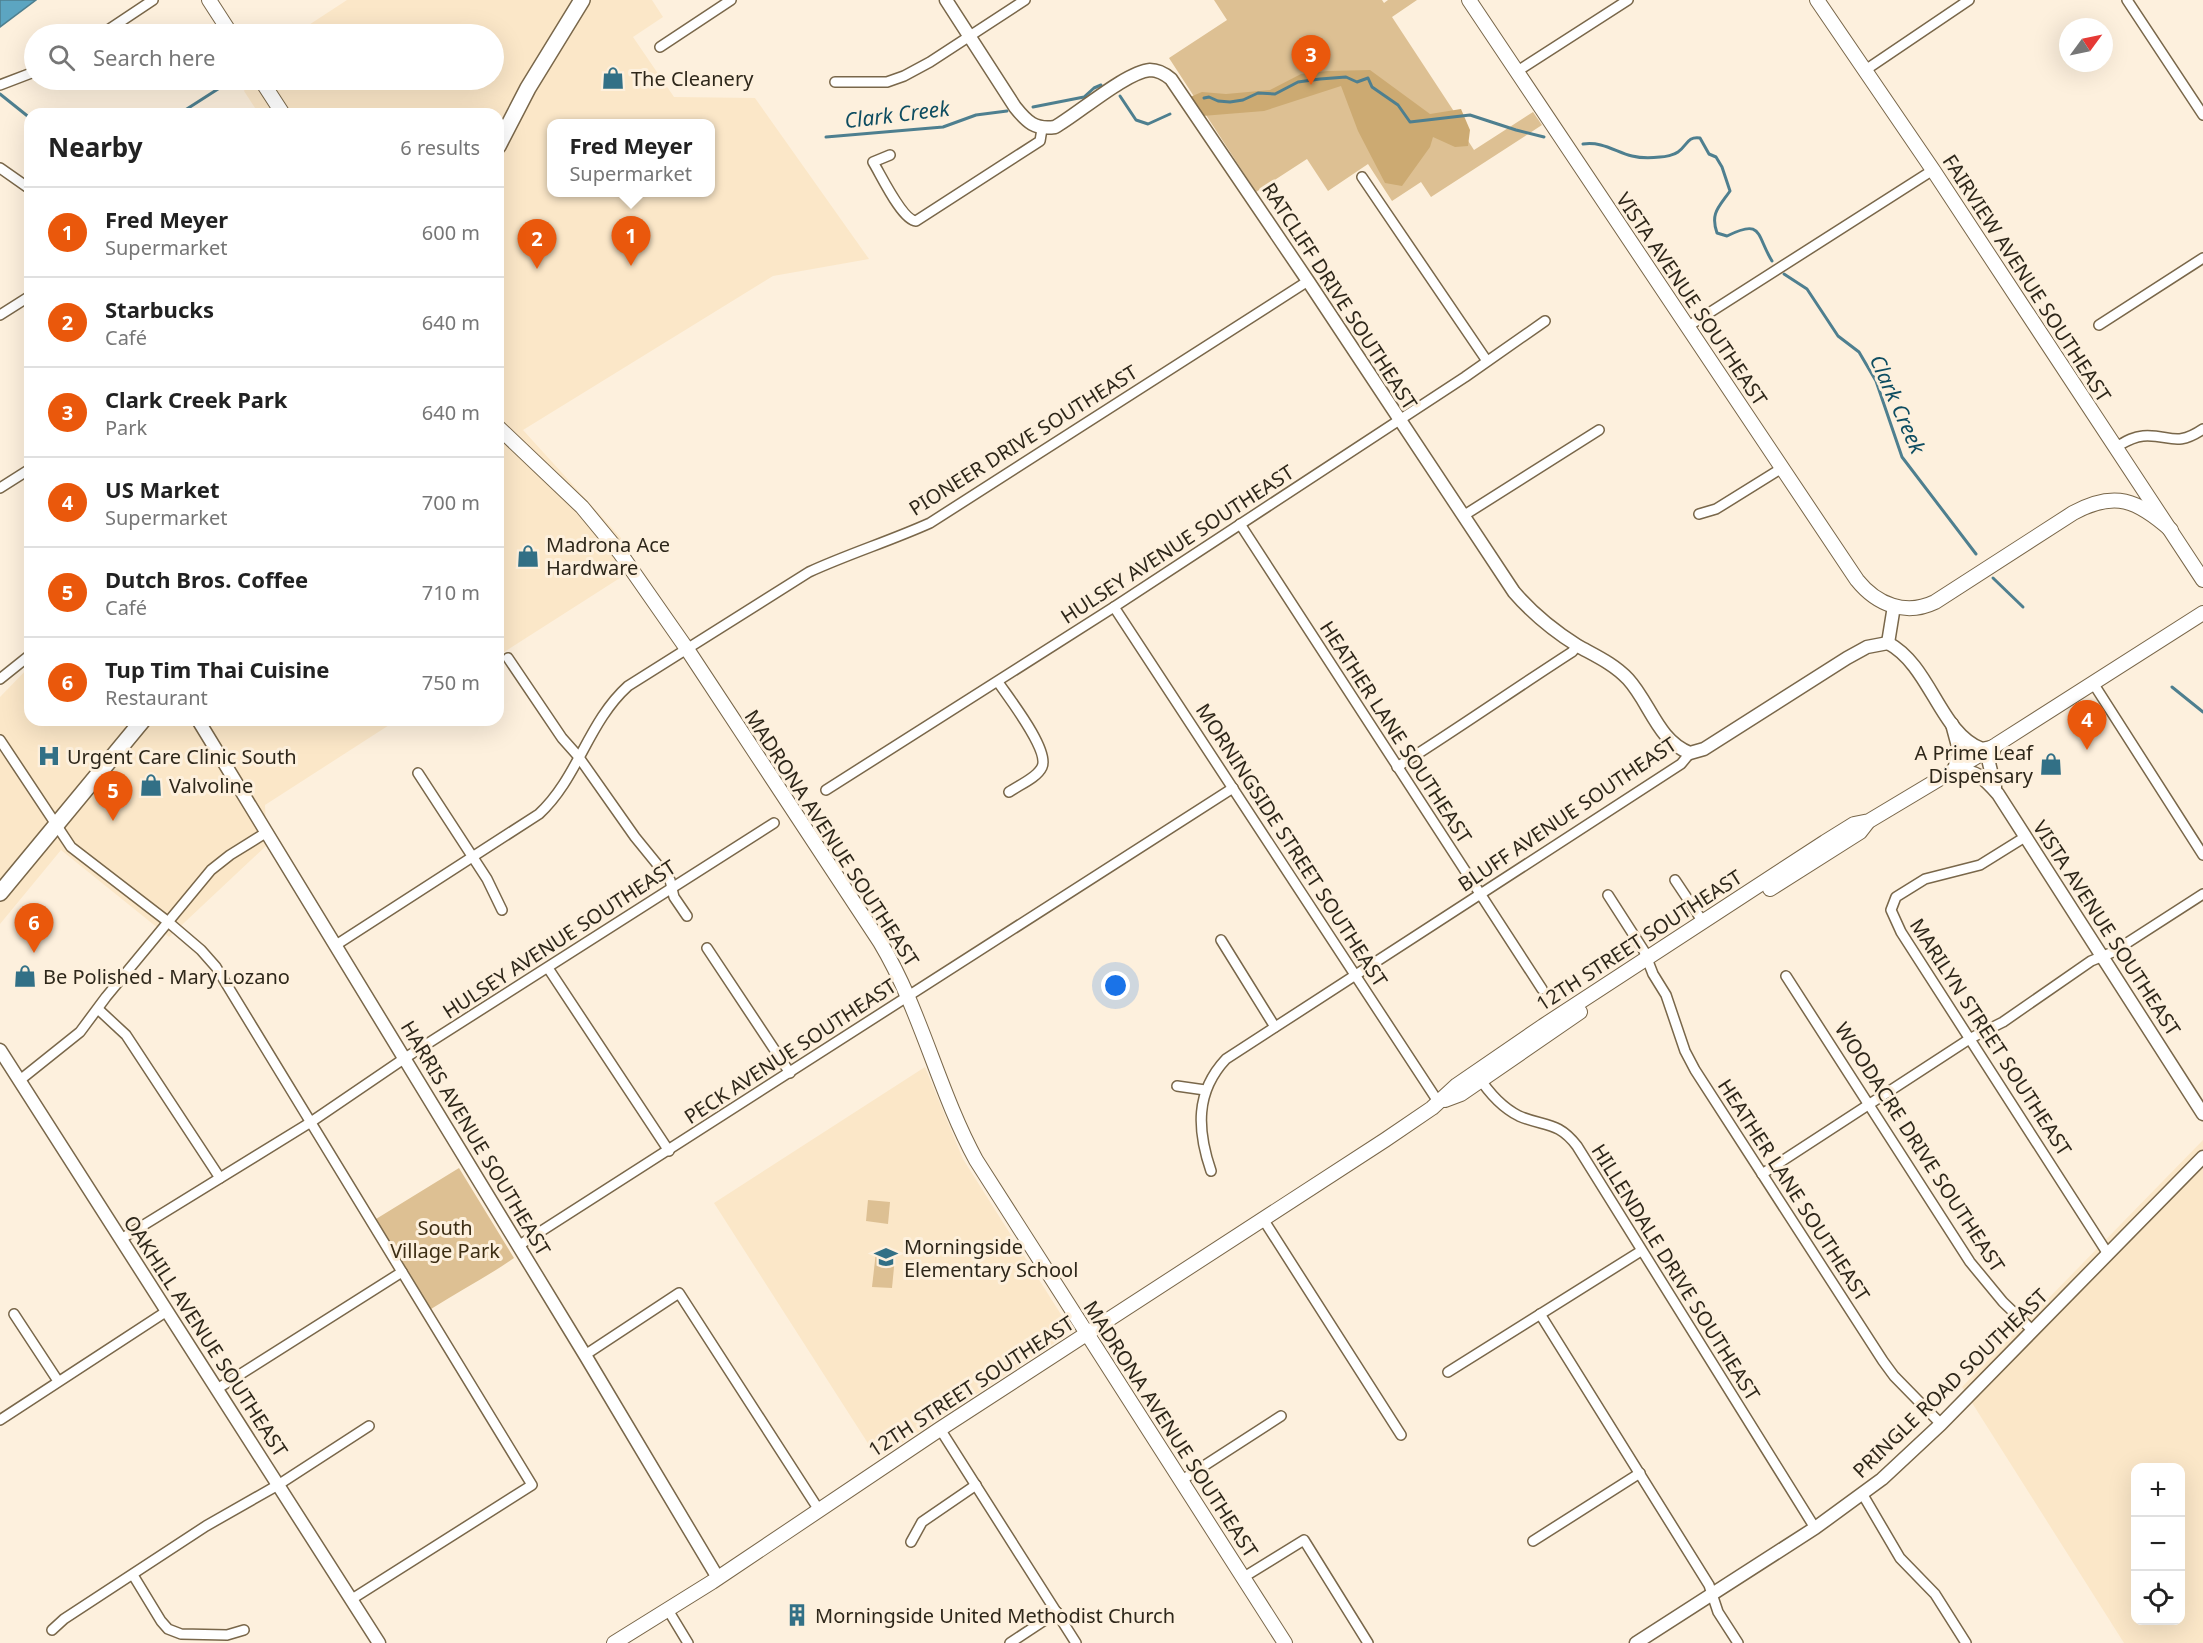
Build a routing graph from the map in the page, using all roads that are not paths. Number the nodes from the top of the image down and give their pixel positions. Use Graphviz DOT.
graph roads {
  1 [pos="153,0"];
  2 [pos="731,0"];
  3 [pos="946,0"];
  4 [pos="1025,0"];
  5 [pos="1469,0"];
  6 [pos="1628,0"];
  7 [pos="1817,0"];
  8 [pos="1968,0"];
  9 [pos="2127,0"];
  10 [pos="213,1"];
  11 [pos="578,1"];
  12 [pos="117,24"];
  13 [pos="226,24"];
  14 [pos="969,36"];
  15 [pos="660,47"];
  16 [pos="1864,71"];
  17 [pos="1516,72"];
  18 [pos="24,76"];
  19 [pos="836,82"];
  20 [pos="0,85"];
  21 [pos="268,90"];
  22 [pos="280,108"];
  23 [pos="2203,115"];
  24 [pos="1042,129"];
  25 [pos="504,134"];
  26 [pos="890,155"];
  27 [pos="0,168"];
  28 [pos="1933,170"];
  29 [pos="1362,177"];
  30 [pos="24,185"];
  31 [pos="2203,258"];
  32 [pos="1308,281"];
  33 [pos="24,300"];
  34 [pos="0,315"];
  35 [pos="1545,321"];
  36 [pos="2099,325"];
  37 [pos="1687,327"];
  38 [pos="1487,361"];
  39 [pos="1399,420"];
  40 [pos="2203,429"];
  41 [pos="1599,430"];
  42 [pos="504,433"];
  43 [pos="2116,447"];
  44 [pos="1782,468"];
  45 [pos="24,473"];
  46 [pos="2144,488"];
  47 [pos="0,489"];
  48 [pos="2117,499"];
  49 [pos="1700,514"];
  50 [pos="1462,516"];
  51 [pos="1240,524"];
  52 [pos="2171,530"];
  53 [pos="2203,579"];
  54 [pos="1894,606"];
  55 [pos="1114,608"];
  56 [pos="2203,613"];
  57 [pos="1888,643"];
  58 [pos="1578,645"];
  59 [pos="687,649"];
  60 [pos="508,657"];
  61 [pos="24,660"];
  62 [pos="0,679"];
  63 [pos="998,682"];
  64 [pos="2093,683"];
  65 [pos="1952,724"];
  66 [pos="138,726"];
  67 [pos="202,726"];
  68 [pos="0,740"];
  69 [pos="1994,746"];
  70 [pos="1690,753"];
  71 [pos="578,756"];
  72 [pos="1397,767"];
  73 [pos="1954,770"];
  74 [pos="418,773"];
  75 [pos="1233,788"];
  76 [pos="826,790"];
  77 [pos="1009,792"];
  78 [pos="1998,794"];
  79 [pos="1869,821"];
  80 [pos="774,823"];
  81 [pos="56,826"];
  82 [pos="267,832"];
  83 [pos="2025,837"];
  84 [pos="2203,855"];
  85 [pos="473,857"];
  86 [pos="1675,880"];
  87 [pos="672,887"];
  88 [pos="0,893"];
  89 [pos="2203,894"];
  90 [pos="1481,895"];
  91 [pos="1608,895"];
  92 [pos="502,910"];
  93 [pos="687,916"];
  94 [pos="167,921"];
  95 [pos="1703,922"];
  96 [pos="1221,939"];
  97 [pos="336,945"];
  98 [pos="707,948"];
  99 [pos="2102,956"];
  100 [pos="1649,962"];
  101 [pos="548,968"];
  102 [pos="1356,976"];
  103 [pos="1786,976"];
  104 [pos="1542,989"];
  105 [pos="908,997"];
  106 [pos="98,1009"];
  107 [pos="1275,1027"];
  108 [pos="1971,1038"];
  109 [pos="0,1050"];
  110 [pos="405,1058"];
  111 [pos="790,1073"];
  112 [pos="1478,1076"];
  113 [pos="20,1080"];
  114 [pos="1177,1086"];
  115 [pos="1205,1090"];
  116 [pos="1439,1103"];
  117 [pos="1869,1105"];
  118 [pos="2203,1114"];
  119 [pos="311,1122"];
  120 [pos="669,1151"];
  121 [pos="2203,1157"];
  122 [pos="1211,1171"];
  123 [pos="1762,1174"];
  124 [pos="220,1178"];
  125 [pos="1263,1219"];
  126 [pos="122,1239"];
  127 [pos="518,1246"];
  128 [pos="1641,1251"];
  129 [pos="2108,1254"];
  130 [pos="402,1272"];
  131 [pos="167,1311"];
  132 [pos="14,1314"];
  133 [pos="1540,1314"];
  134 [pos="2032,1330"];
  135 [pos="1087,1333"];
  136 [pos="585,1355"];
  137 [pos="1448,1372"];
  138 [pos="58,1381"];
  139 [pos="217,1389"];
  140 [pos="1281,1416"];
  141 [pos="0,1420"];
  142 [pos="1941,1424"];
  143 [pos="369,1426"];
  144 [pos="940,1429"];
  145 [pos="1401,1435"];
  146 [pos="1640,1473"];
  147 [pos="1182,1480"];
  148 [pos="278,1485"];
  149 [pos="976,1485"];
  150 [pos="1863,1495"];
  151 [pos="819,1510"];
  152 [pos="1815,1528"];
  153 [pos="1533,1541"];
  154 [pos="911,1542"];
  155 [pos="133,1575"];
  156 [pos="1244,1577"];
  157 [pos="718,1578"];
  158 [pos="1712,1595"];
  159 [pos="351,1599"];
  160 [pos="668,1610"];
  161 [pos="1057,1612"];
  162 [pos="52,1630"];
  163 [pos="244,1630"];
  164 [pos="379,1643"];
  165 [pos="614,1643"];
  166 [pos="688,1643"];
  167 [pos="1010,1643"];
  168 [pos="1076,1643"];
  169 [pos="1285,1643"];
  170 [pos="1368,1643"];
  171 [pos="1636,1643"];
  172 [pos="1738,1643"];
  173 [pos="1966,1643"];
  1 -- 12 [label="street"];
  2 -- 15 [label="street"];
  3 -- 14 [label="street"];
  4 -- 14 [label="street"];
  5 -- 17 [label="main road, VISTA AVENUE SOUTHEAST"];
  6 -- 17 [label="street"];
  7 -- 16 [label="main road, FAIRVIEW AVENUE SOUTHEAST"];
  8 -- 16 [label="street"];
  9 -- 23 [label="street"];
  10 -- 13 [label="main road"];
  11 -- 25 [label="main road"];
  14 -- 19 [label="street"];
  14 -- 24 [label="street"];
  16 -- 28 [label="main road, FAIRVIEW AVENUE SOUTHEAST"];
  17 -- 37 [label="main road, VISTA AVENUE SOUTHEAST"];
  18 -- 20 [label="street"];
  21 -- 22 [label="main road"];
  24 -- 26 [label="street"];
  24 -- 32 [label="street, RATCLIFF DRIVE SOUTHEAST"];
  27 -- 30 [label="street"];
  28 -- 37 [label="street"];
  28 -- 43 [label="main road, FAIRVIEW AVENUE SOUTHEAST"];
  29 -- 38 [label="street"];
  31 -- 36 [label="street"];
  32 -- 39 [label="street, RATCLIFF DRIVE SOUTHEAST"];
  32 -- 59 [label="street, PIONEER DRIVE SOUTHEAST"];
  33 -- 34 [label="street"];
  35 -- 38 [label="street, HULSEY AVENUE SOUTHEAST"];
  37 -- 44 [label="main road, VISTA AVENUE SOUTHEAST"];
  38 -- 39 [label="street, HULSEY AVENUE SOUTHEAST"];
  39 -- 50 [label="street, RATCLIFF DRIVE SOUTHEAST"];
  39 -- 51 [label="street, HULSEY AVENUE SOUTHEAST"];
  40 -- 43 [label="street"];
  41 -- 50 [label="street"];
  42 -- 59 [label="main road, MADRONA AVENUE SOUTHEAST"];
  43 -- 46 [label="main road, FAIRVIEW AVENUE SOUTHEAST"];
  44 -- 49 [label="street"];
  44 -- 54 [label="main road, VISTA AVENUE SOUTHEAST"];
  45 -- 47 [label="street"];
  46 -- 48 [label="main road"];
  46 -- 52 [label="main road, FAIRVIEW AVENUE SOUTHEAST"];
  48 -- 52 [label="main road"];
  48 -- 54 [label="main road"];
  50 -- 58 [label="street, RATCLIFF DRIVE SOUTHEAST"];
  51 -- 55 [label="street, HULSEY AVENUE SOUTHEAST"];
  51 -- 72 [label="street, HEATHER LANE SOUTHEAST"];
  52 -- 53 [label="main road, FAIRVIEW AVENUE SOUTHEAST"];
  54 -- 57 [label="street"];
  55 -- 63 [label="street, HULSEY AVENUE SOUTHEAST"];
  55 -- 75 [label="street, MORNINGSIDE STREET SOUTHEAST"];
  56 -- 64 [label="main road, 12TH STREET SOUTHEAST"];
  57 -- 65 [label="street"];
  57 -- 70 [label="street, BLUFF AVENUE SOUTHEAST"];
  58 -- 70 [label="street, RATCLIFF DRIVE SOUTHEAST"];
  58 -- 72 [label="street"];
  59 -- 71 [label="street, PIONEER DRIVE SOUTHEAST"];
  59 -- 105 [label="main road, MADRONA AVENUE SOUTHEAST"];
  60 -- 71 [label="street"];
  61 -- 62 [label="street"];
  63 -- 76 [label="street, HULSEY AVENUE SOUTHEAST"];
  63 -- 77 [label="street"];
  64 -- 69 [label="main road, 12TH STREET SOUTHEAST"];
  64 -- 84 [label="street"];
  65 -- 69 [label="street"];
  65 -- 73 [label="street"];
  66 -- 81 [label="main road"];
  67 -- 82 [label="street, HARRIS AVENUE SOUTHEAST"];
  68 -- 81 [label="street"];
  69 -- 73 [label="main road, 12TH STREET SOUTHEAST"];
  69 -- 78 [label="street"];
  70 -- 90 [label="street, BLUFF AVENUE SOUTHEAST"];
  71 -- 85 [label="street, PIONEER DRIVE SOUTHEAST"];
  71 -- 87 [label="street"];
  72 -- 90 [label="street, HEATHER LANE SOUTHEAST"];
  73 -- 78 [label="street"];
  73 -- 79 [label="main road, 12TH STREET SOUTHEAST"];
  74 -- 85 [label="street"];
  75 -- 102 [label="street, MORNINGSIDE STREET SOUTHEAST"];
  75 -- 105 [label="street, PECK AVENUE SOUTHEAST"];
  78 -- 83 [label="street, VISTA AVENUE SOUTHEAST"];
  79 -- 95 [label="main road, 12TH STREET SOUTHEAST"];
  79 -- 100 [label="main road, 12TH STREET SOUTHEAST"];
  80 -- 87 [label="street, HULSEY AVENUE SOUTHEAST"];
  81 -- 88 [label="main road"];
  81 -- 94 [label="street"];
  82 -- 94 [label="street"];
  82 -- 97 [label="street, HARRIS AVENUE SOUTHEAST"];
  83 -- 99 [label="street, VISTA AVENUE SOUTHEAST"];
  83 -- 108 [label="street, MARILYN STREET SOUTHEAST"];
  85 -- 92 [label="street"];
  85 -- 97 [label="street, PIONEER DRIVE SOUTHEAST"];
  86 -- 95 [label="street"];
  87 -- 93 [label="street"];
  87 -- 101 [label="street, HULSEY AVENUE SOUTHEAST"];
  89 -- 99 [label="street"];
  90 -- 102 [label="street, BLUFF AVENUE SOUTHEAST"];
  90 -- 104 [label="street, HEATHER LANE SOUTHEAST"];
  91 -- 100 [label="street, HEATHER LANE SOUTHEAST"];
  94 -- 106 [label="street"];
  94 -- 119 [label="street"];
  95 -- 100 [label="main road, 12TH STREET SOUTHEAST"];
  96 -- 107 [label="street"];
  97 -- 110 [label="street, HARRIS AVENUE SOUTHEAST"];
  98 -- 111 [label="street"];
  99 -- 108 [label="street"];
  99 -- 118 [label="street, VISTA AVENUE SOUTHEAST"];
  100 -- 112 [label="main road, 12TH STREET SOUTHEAST"];
  100 -- 123 [label="street, HEATHER LANE SOUTHEAST"];
  101 -- 110 [label="street, HULSEY AVENUE SOUTHEAST"];
  101 -- 120 [label="street"];
  102 -- 107 [label="street, BLUFF AVENUE SOUTHEAST"];
  102 -- 116 [label="street, MORNINGSIDE STREET SOUTHEAST"];
  103 -- 117 [label="street, WOODACRE DRIVE SOUTHEAST"];
  105 -- 111 [label="street, PECK AVENUE SOUTHEAST"];
  105 -- 135 [label="main road, MADRONA AVENUE SOUTHEAST"];
  106 -- 113 [label="street"];
  106 -- 124 [label="street"];
  107 -- 115 [label="street, BLUFF AVENUE SOUTHEAST"];
  108 -- 117 [label="street"];
  108 -- 129 [label="street, MARILYN STREET SOUTHEAST"];
  109 -- 113 [label="street, OAKHILL AVENUE SOUTHEAST"];
  110 -- 119 [label="street, HULSEY AVENUE SOUTHEAST"];
  110 -- 127 [label="street, HARRIS AVENUE SOUTHEAST"];
  111 -- 120 [label="street, PECK AVENUE SOUTHEAST"];
  112 -- 116 [label="main road, 12TH STREET SOUTHEAST"];
  112 -- 128 [label="street, HILLENDALE DRIVE SOUTHEAST"];
  113 -- 126 [label="street, OAKHILL AVENUE SOUTHEAST"];
  114 -- 115 [label="street"];
  115 -- 122 [label="street, BLUFF AVENUE SOUTHEAST"];
  116 -- 125 [label="main road, 12TH STREET SOUTHEAST"];
  117 -- 123 [label="street"];
  117 -- 134 [label="street, WOODACRE DRIVE SOUTHEAST"];
  119 -- 124 [label="street, HULSEY AVENUE SOUTHEAST"];
  119 -- 130 [label="street"];
  120 -- 127 [label="street, PECK AVENUE SOUTHEAST"];
  121 -- 129 [label="street, PRINGLE ROAD SOUTHEAST"];
  123 -- 142 [label="street, HEATHER LANE SOUTHEAST"];
  124 -- 126 [label="street, HULSEY AVENUE SOUTHEAST"];
  125 -- 135 [label="main road, 12TH STREET SOUTHEAST"];
  125 -- 145 [label="street"];
  126 -- 131 [label="street, OAKHILL AVENUE SOUTHEAST"];
  127 -- 136 [label="street, HARRIS AVENUE SOUTHEAST"];
  128 -- 133 [label="street"];
  128 -- 152 [label="street, HILLENDALE DRIVE SOUTHEAST"];
  129 -- 134 [label="street, PRINGLE ROAD SOUTHEAST"];
  130 -- 139 [label="street"];
  130 -- 159 [label="street"];
  131 -- 138 [label="street"];
  131 -- 139 [label="street, OAKHILL AVENUE SOUTHEAST"];
  132 -- 138 [label="street"];
  133 -- 137 [label="street"];
  133 -- 146 [label="street"];
  134 -- 142 [label="street, PRINGLE ROAD SOUTHEAST"];
  135 -- 144 [label="main road, 12TH STREET SOUTHEAST"];
  135 -- 147 [label="main road, MADRONA AVENUE SOUTHEAST"];
  136 -- 151 [label="street"];
  136 -- 157 [label="street, HARRIS AVENUE SOUTHEAST"];
  138 -- 141 [label="street"];
  139 -- 148 [label="street, OAKHILL AVENUE SOUTHEAST"];
  140 -- 147 [label="street"];
  142 -- 150 [label="street, PRINGLE ROAD SOUTHEAST"];
  143 -- 148 [label="street"];
  144 -- 149 [label="street"];
  144 -- 151 [label="main road, 12TH STREET SOUTHEAST"];
  146 -- 153 [label="street"];
  146 -- 158 [label="street"];
  147 -- 156 [label="main road, MADRONA AVENUE SOUTHEAST"];
  148 -- 155 [label="street"];
  148 -- 159 [label="street, OAKHILL AVENUE SOUTHEAST"];
  149 -- 154 [label="street"];
  149 -- 161 [label="street"];
  150 -- 152 [label="street, PRINGLE ROAD SOUTHEAST"];
  150 -- 173 [label="street"];
  151 -- 157 [label="main road, 12TH STREET SOUTHEAST"];
  152 -- 158 [label="street, PRINGLE ROAD SOUTHEAST"];
  155 -- 162 [label="street"];
  155 -- 163 [label="street"];
  156 -- 169 [label="main road, MADRONA AVENUE SOUTHEAST"];
  156 -- 170 [label="street"];
  157 -- 160 [label="main road, 12TH STREET SOUTHEAST"];
  158 -- 171 [label="street, PRINGLE ROAD SOUTHEAST"];
  158 -- 172 [label="street"];
  159 -- 164 [label="street, OAKHILL AVENUE SOUTHEAST"];
  160 -- 165 [label="main road, 12TH STREET SOUTHEAST"];
  160 -- 166 [label="street"];
  161 -- 167 [label="street"];
  161 -- 168 [label="street"];
}
